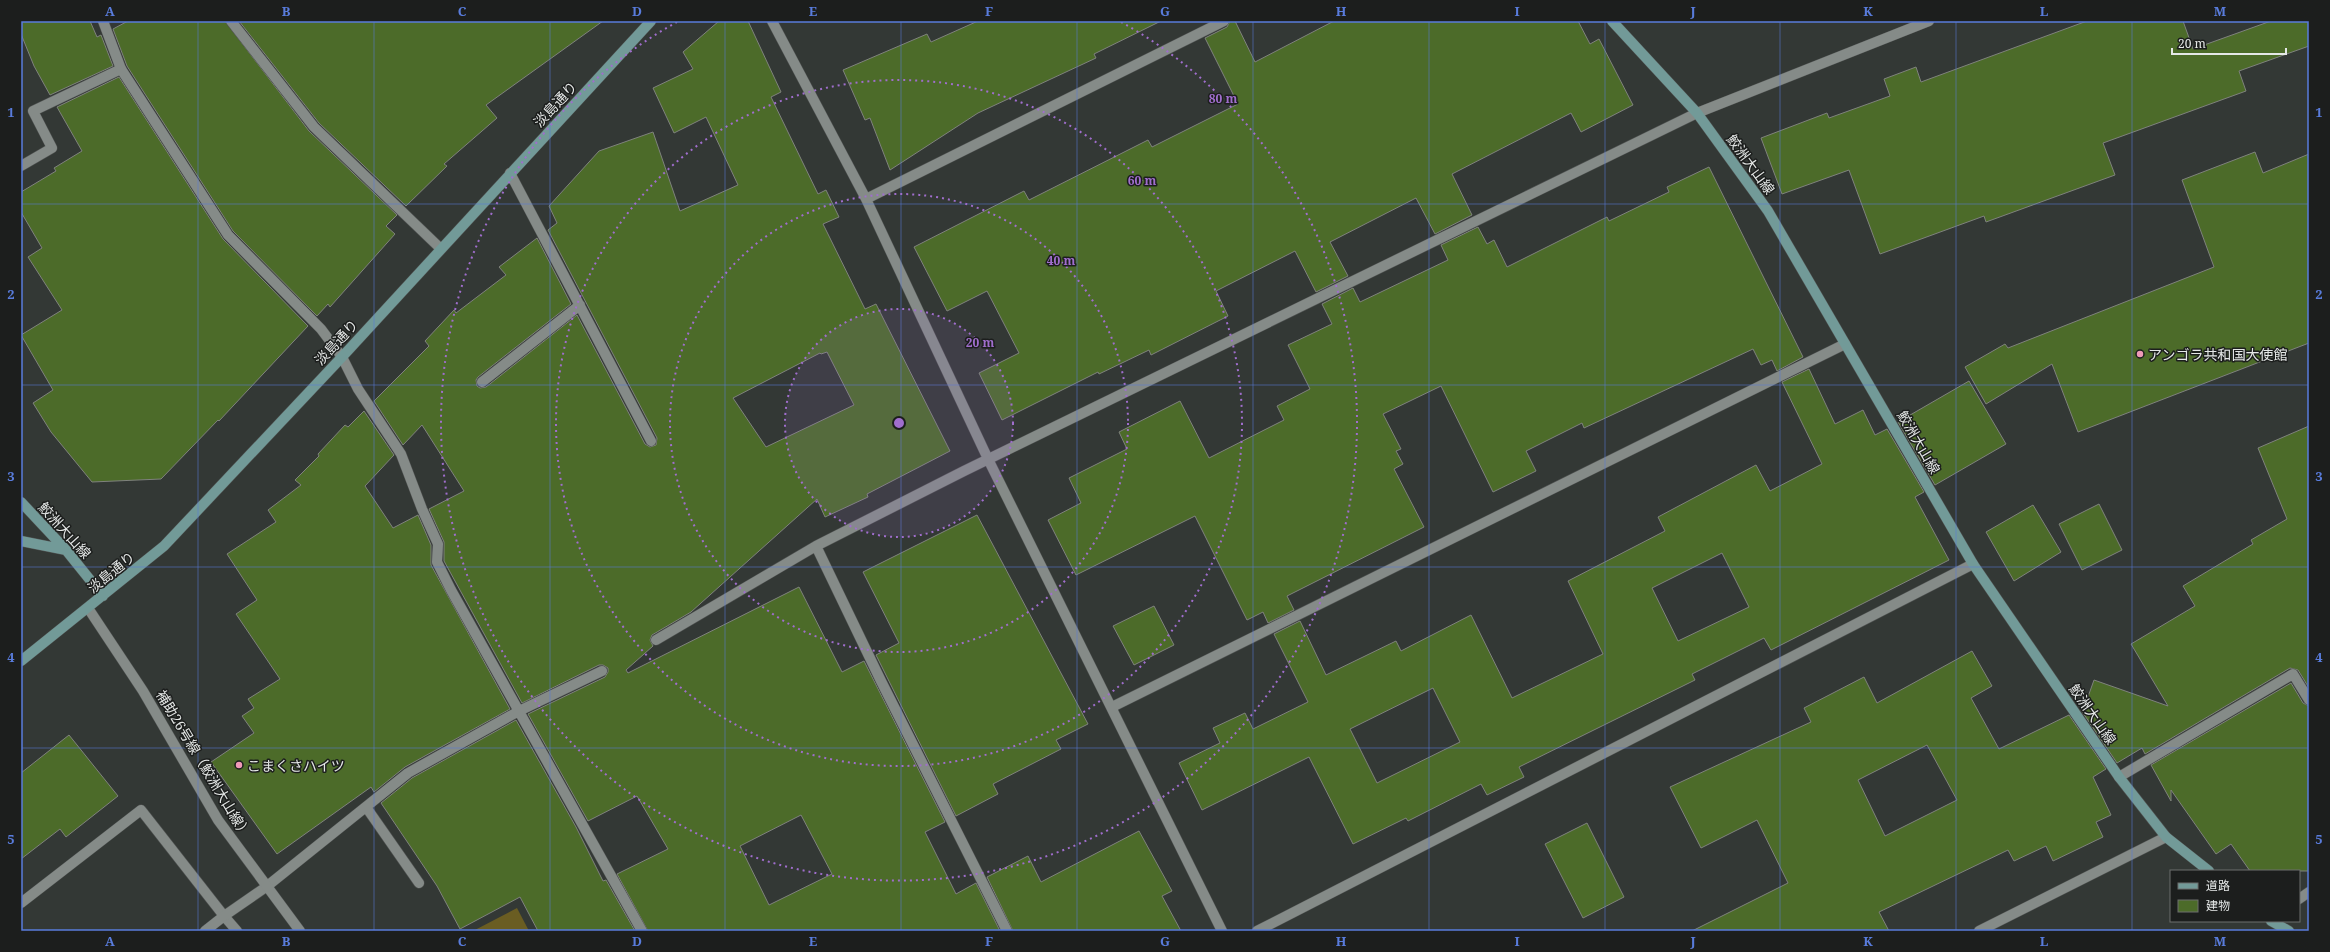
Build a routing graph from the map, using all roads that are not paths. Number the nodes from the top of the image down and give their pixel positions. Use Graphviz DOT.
graph roads {
  1 [pos="103,21"];
  2 [pos="231,21"];
  3 [pos="651,21"];
  4 [pos="772,21"];
  5 [pos="1224,21"];
  6 [pos="1612,21"];
  7 [pos="1929,21"];
  8 [pos="121,69"];
  9 [pos="1697,113"];
  10 [pos="21,166"];
  11 [pos="510,173"];
  12 [pos="866,199"];
  13 [pos="440,248"];
  14 [pos="580,305"];
  15 [pos="1845,344"];
  16 [pos="342,358"];
  17 [pos="482,382"];
  18 [pos="651,441"];
  19 [pos="988,458"];
  20 [pos="21,502"];
  21 [pos="21,541"];
  22 [pos="816,546"];
  23 [pos="66,550"];
  24 [pos="1973,564"];
  25 [pos="103,596"];
  26 [pos="88,608"];
  27 [pos="656,640"];
  28 [pos="21,661"];
  29 [pos="602,671"];
  30 [pos="2309,700"];
  31 [pos="1112,707"];
  32 [pos="519,711"];
  33 [pos="2120,777"];
  34 [pos="366,807"];
  35 [pos="2166,837"];
  36 [pos="2207,870"];
  37 [pos="420,883"];
  38 [pos="266,887"];
  39 [pos="2309,892"];
  40 [pos="2300,898"];
  41 [pos="21,903"];
  42 [pos="224,916"];
  43 [pos="2273,922"];
  44 [pos="205,931"];
  45 [pos="237,931"];
  46 [pos="300,931"];
  47 [pos="642,931"];
  48 [pos="1007,931"];
  49 [pos="1222,931"];
  50 [pos="1257,931"];
  51 [pos="1979,931"];
  52 [pos="2289,931"];
  1 -- 8 [label="street"];
  2 -- 13 [label="street"];
  3 -- 11 [label="main road, 淡島通り"];
  4 -- 12 [label="street"];
  5 -- 12 [label="street"];
  6 -- 9 [label="main road, 鮫洲大山線"];
  7 -- 9 [label="street"];
  8 -- 10 [label="street"];
  8 -- 16 [label="street"];
  9 -- 15 [label="main road, 鮫洲大山線"];
  9 -- 19 [label="street"];
  11 -- 13 [label="main road, 淡島通り"];
  11 -- 14 [label="street"];
  12 -- 19 [label="street"];
  13 -- 16 [label="main road, 淡島通り"];
  14 -- 17 [label="street"];
  14 -- 18 [label="street"];
  15 -- 24 [label="main road, 鮫洲大山線"];
  15 -- 31 [label="street"];
  16 -- 25 [label="main road, 淡島通り"];
  16 -- 32 [label="street"];
  19 -- 22 [label="street"];
  19 -- 31 [label="street"];
  20 -- 23 [label="main road, 鮫洲大山線"];
  21 -- 23 [label="main road"];
  22 -- 27 [label="street"];
  22 -- 48 [label="street"];
  23 -- 25 [label="main road, 鮫洲大山線"];
  24 -- 33 [label="main road, 鮫洲大山線"];
  24 -- 50 [label="street"];
  25 -- 26 [label="main road, 淡島通り"];
  26 -- 28 [label="main road, 淡島通り"];
  26 -- 38 [label="street, 補助26号線（鮫洲大山線）"];
  29 -- 32 [label="street"];
  30 -- 33 [label="street"];
  31 -- 49 [label="street"];
  32 -- 34 [label="street"];
  32 -- 47 [label="street"];
  33 -- 35 [label="main road, 鮫洲大山線"];
  34 -- 37 [label="street"];
  34 -- 38 [label="street"];
  35 -- 36 [label="main road, 鮫洲大山線"];
  35 -- 51 [label="street"];
  38 -- 42 [label="street"];
  38 -- 46 [label="street, 補助26号線（鮫洲大山線）"];
  39 -- 40 [label="street"];
  41 -- 42 [label="street"];
  42 -- 44 [label="street"];
  42 -- 45 [label="street"];
  43 -- 52 [label="main road"];
}
